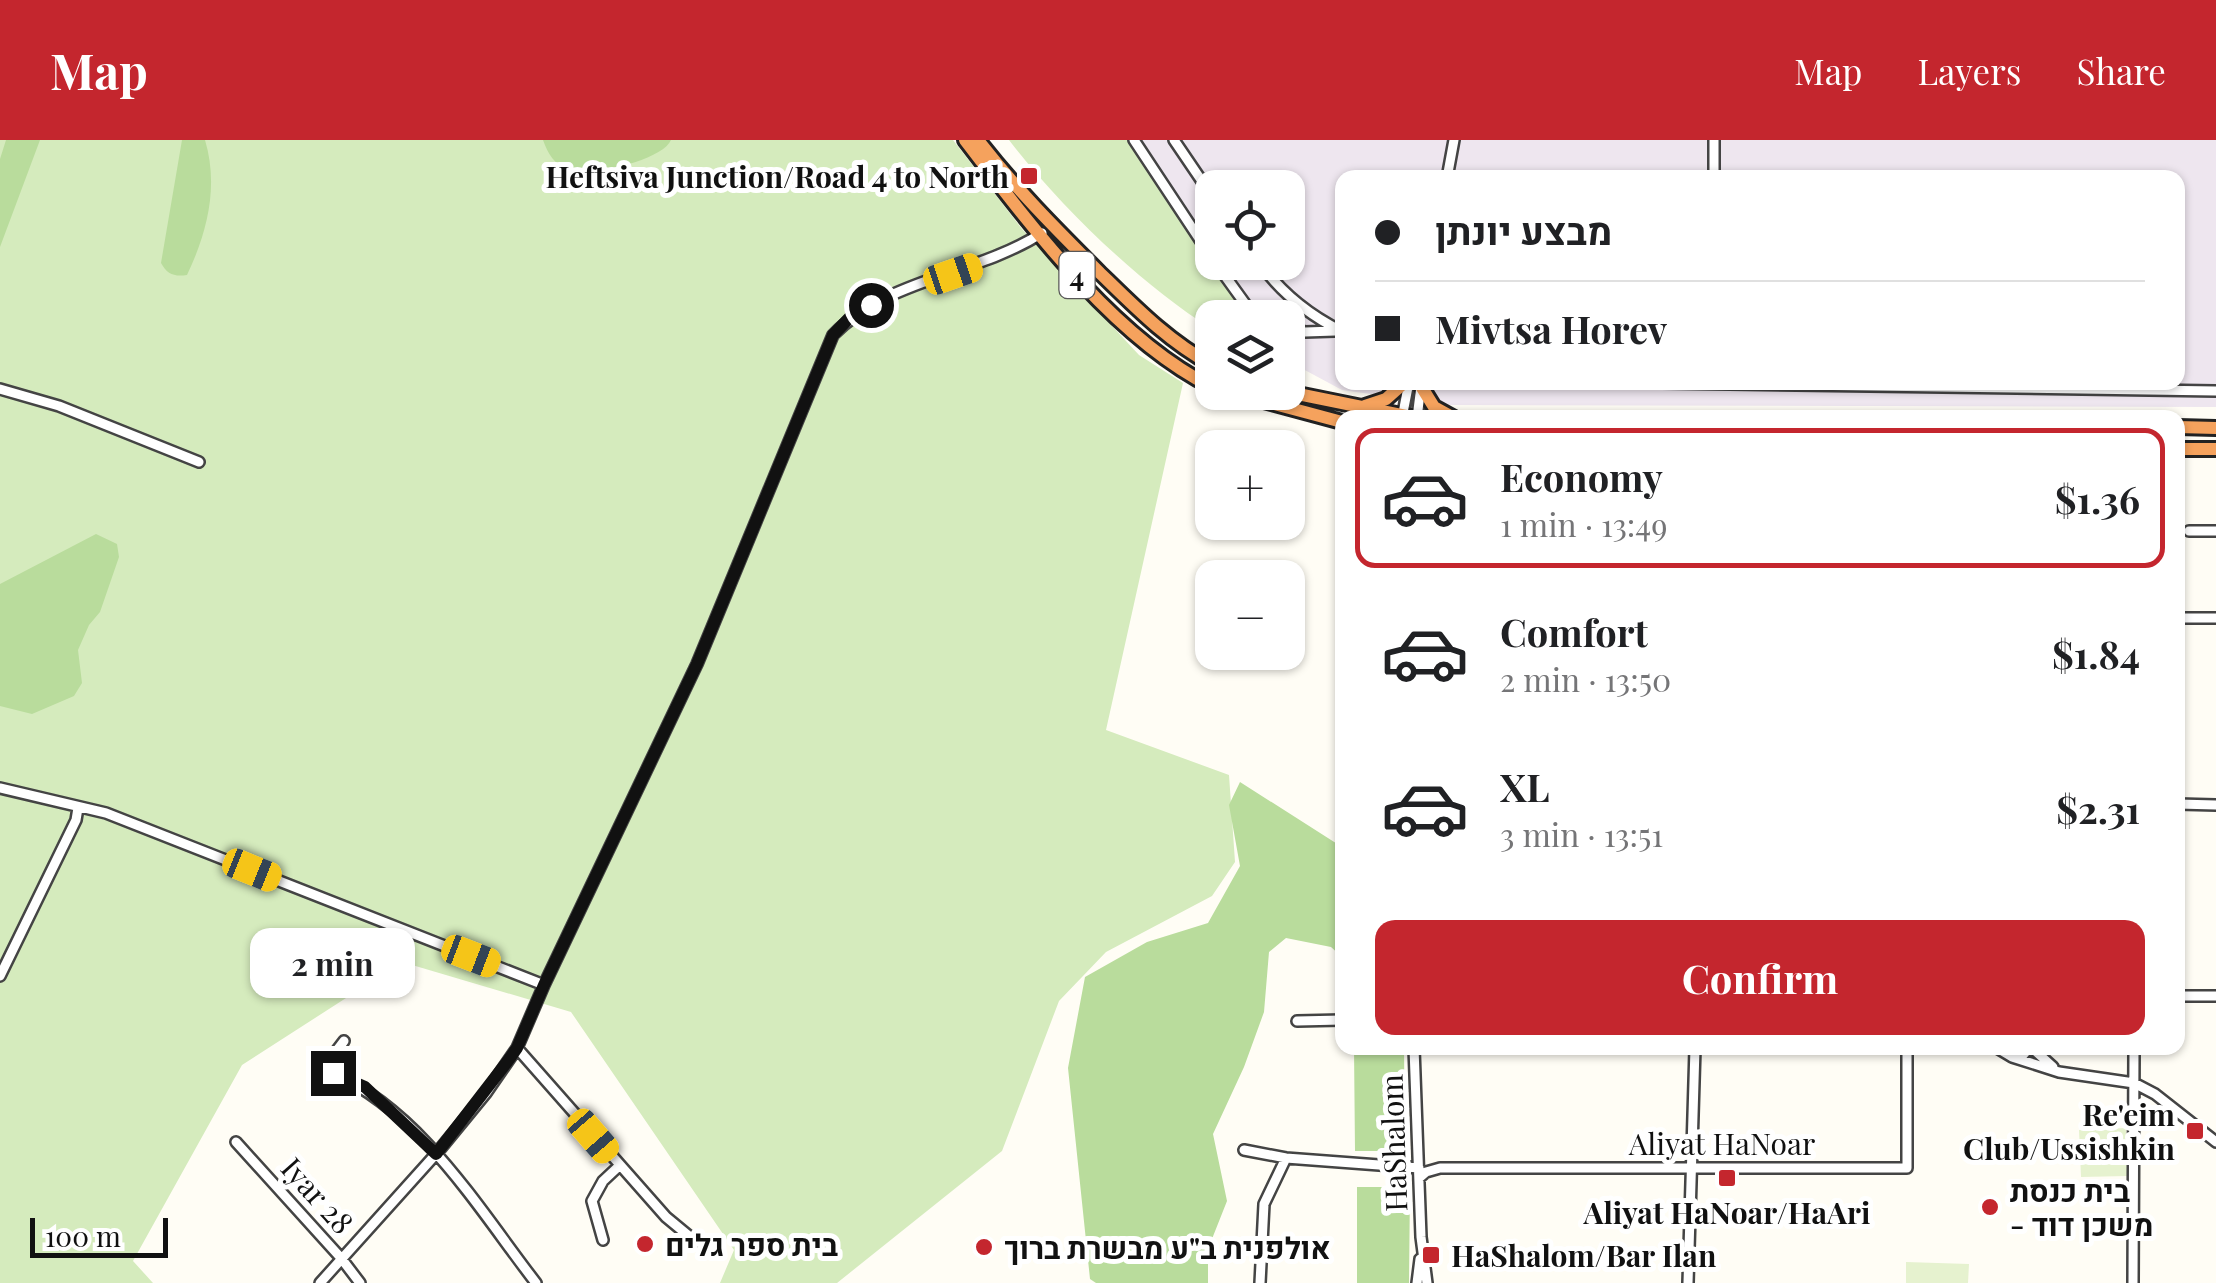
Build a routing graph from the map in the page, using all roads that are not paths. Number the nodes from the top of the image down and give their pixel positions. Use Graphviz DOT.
graph roads {
  1 [pos="965,140"];
  2 [pos="978,140"];
  3 [pos="1134,140"];
  4 [pos="1174,140"];
  5 [pos="1454,140"];
  6 [pos="1714,140"];
  7 [pos="1448,170"];
  8 [pos="1714,170"];
  9 [pos="1195,171"];
  10 [pos="1052,226"];
  11 [pos="1195,232"];
  12 [pos="1038,236"];
  13 [pos="1274,280"];
  14 [pos="1335,328"];
  15 [pos="1335,331"];
  16 [pos="1305,332"];
  17 [pos="1195,356"];
  18 [pos="1195,377"];
  19 [pos="0,389"];
  20 [pos="1403,390"];
  21 [pos="1419,390"];
  22 [pos="2142,390"];
  23 [pos="2216,391"];
  24 [pos="1305,396"];
  25 [pos="1355,407"];
  26 [pos="1296,410"];
  27 [pos="1372,410"];
  28 [pos="1439,410"];
  29 [pos="1335,421"];
  30 [pos="2185,427"];
  31 [pos="2216,428"];
  32 [pos="2185,449"];
  33 [pos="2216,450"];
  34 [pos="199,462"];
  35 [pos="2189,531"];
  36 [pos="2216,531"];
  37 [pos="2185,618"];
  38 [pos="2216,618"];
  39 [pos="0,788"];
  40 [pos="2185,804"];
  41 [pos="2216,805"];
  42 [pos="78,808"];
  43 [pos="0,976"];
  44 [pos="544,985"];
  45 [pos="2185,996"];
  46 [pos="2216,996"];
  47 [pos="1335,1020"];
  48 [pos="1297,1021"];
  49 [pos="344,1041"];
  50 [pos="517,1048"];
  51 [pos="1414,1055"];
  52 [pos="1695,1055"];
  53 [pos="1907,1055"];
  54 [pos="2009,1055"];
  55 [pos="2019,1055"];
  56 [pos="2038,1055"];
  57 [pos="2134,1055"];
  58 [pos="2012,1057"];
  59 [pos="2059,1072"];
  60 [pos="2134,1083"];
  61 [pos="236,1142"];
  62 [pos="2216,1142"];
  63 [pos="1244,1150"];
  64 [pos="436,1154"];
  65 [pos="1286,1158"];
  66 [pos="619,1166"];
  67 [pos="1692,1167"];
  68 [pos="1419,1173"];
  69 [pos="1422,1237"];
  70 [pos="603,1240"];
  71 [pos="696,1241"];
  72 [pos="342,1258"];
  73 [pos="320,1283"];
  74 [pos="360,1283"];
  75 [pos="536,1283"];
  76 [pos="1260,1283"];
  77 [pos="1417,1283"];
  78 [pos="1427,1283"];
  79 [pos="1688,1283"];
  80 [pos="2133,1283"];
  1 -- 12 [label="highway, 4"];
  2 -- 10 [label="highway, 4"];
  3 -- 11 [label="street"];
  4 -- 9 [label="street"];
  5 -- 7 [label="street"];
  6 -- 8 [label="street"];
  10 -- 12 [label="street"];
  10 -- 17 [label="highway, 4"];
  12 -- 18 [label="highway, 4"];
  12 -- 44 [label="street"];
  13 -- 14 [label="street"];
  15 -- 16 [label="street"];
  19 -- 34 [label="street"];
  20 -- 25 [label="highway"];
  21 -- 28 [label="highway"];
  22 -- 23 [label="street"];
  24 -- 25 [label="highway"];
  25 -- 27 [label="highway"];
  26 -- 29 [label="highway"];
  30 -- 31 [label="highway"];
  32 -- 33 [label="highway"];
  35 -- 36 [label="street"];
  37 -- 38 [label="street"];
  39 -- 42 [label="street"];
  40 -- 41 [label="street"];
  42 -- 43 [label="street"];
  42 -- 44 [label="street"];
  44 -- 50 [label="street"];
  45 -- 46 [label="street"];
  47 -- 48 [label="street"];
  49 -- 64 [label="street"];
  50 -- 64 [label="street"];
  50 -- 66 [label="street"];
  51 -- 68 [label="street, HaShalom"];
  52 -- 67 [label="street"];
  53 -- 67 [label="street, Aliyat HaNoar"];
  54 -- 58 [label="street"];
  55 -- 58 [label="street"];
  56 -- 59 [label="street"];
  57 -- 60 [label="street"];
  58 -- 59 [label="street"];
  59 -- 60 [label="street"];
  60 -- 62 [label="street"];
  60 -- 80 [label="street"];
  61 -- 72 [label="street, Iyar 28"];
  63 -- 65 [label="street, Aliyat HaNoar"];
  64 -- 72 [label="street"];
  64 -- 75 [label="street"];
  65 -- 68 [label="street, Aliyat HaNoar"];
  65 -- 76 [label="street"];
  66 -- 70 [label="street"];
  66 -- 71 [label="street"];
  67 -- 68 [label="street, Aliyat HaNoar"];
  67 -- 79 [label="street"];
  68 -- 69 [label="street, HaShalom"];
  69 -- 77 [label="street, HaShalom"];
  69 -- 78 [label="street, HaShalom"];
  72 -- 73 [label="street"];
  72 -- 74 [label="street, Iyar 28"];
}
